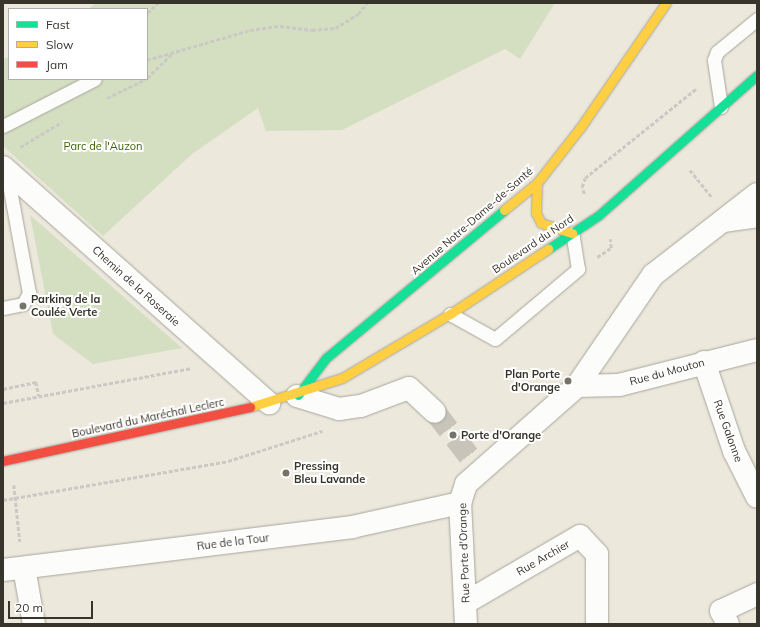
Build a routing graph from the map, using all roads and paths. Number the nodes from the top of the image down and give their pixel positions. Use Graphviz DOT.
graph roads {
  1 [pos="153,3"];
  2 [pos="158,3"];
  3 [pos="368,3"];
  4 [pos="666,3"];
  5 [pos="153,8"];
  6 [pos="148,12"];
  7 [pos="757,20"];
  8 [pos="174,51"];
  9 [pos="148,60"];
  10 [pos="757,75"];
  11 [pos="148,76"];
  12 [pos="93,80"];
  13 [pos="142,80"];
  14 [pos="104,100"];
  15 [pos="721,107"];
  16 [pos="63,121"];
  17 [pos="3,126"];
  18 [pos="17,149"];
  19 [pos="7,171"];
  20 [pos="537,183"];
  21 [pos="757,194"];
  22 [pos="757,216"];
  23 [pos="722,221"];
  24 [pos="572,233"];
  25 [pos="3,308"];
  26 [pos="450,314"];
  27 [pos="757,350"];
  28 [pos="704,362"];
  29 [pos="195,368"];
  30 [pos="576,386"];
  31 [pos="3,389"];
  32 [pos="39,396"];
  33 [pos="297,396"];
  34 [pos="3,403"];
  35 [pos="269,403"];
  36 [pos="435,412"];
  37 [pos="239,458"];
  38 [pos="3,461"];
  39 [pos="470,479"];
  40 [pos="757,497"];
  41 [pos="3,500"];
  42 [pos="15,512"];
  43 [pos="20,544"];
  44 [pos="13,569"];
  45 [pos="757,594"];
  46 [pos="465,603"];
  47 [pos="34,624"];
  48 [pos="466,624"];
  49 [pos="597,624"];
  50 [pos="728,624"];
  1 -- 5 [label="path"];
  2 -- 5 [label="path"];
  3 -- 8 [label="path"];
  4 -- 20 [label="main road, Avenue Notre-Dame-de-Santé"];
  5 -- 6 [label="path"];
  7 -- 15 [label="lane"];
  8 -- 9 [label="path"];
  8 -- 11 [label="path"];
  10 -- 15 [label="main road, Boulevard du Nord"];
  12 -- 17 [label="lane"];
  13 -- 14 [label="path"];
  15 -- 24 [label="main road, Boulevard du Nord"];
  16 -- 18 [label="path"];
  19 -- 25 [label="lane"];
  19 -- 35 [label="street, Chemin de la Roseraie"];
  20 -- 24 [label="main road"];
  20 -- 33 [label="main road, Avenue Notre-Dame-de-Santé"];
  21 -- 23 [label="street"];
  22 -- 23 [label="street"];
  23 -- 30 [label="street"];
  24 -- 26 [label="main road, Boulevard du Nord"];
  24 -- 26 [label="lane"];
  26 -- 33 [label="main road, Boulevard du Nord"];
  27 -- 28 [label="street, Rue du Mouton"];
  28 -- 30 [label="street, Rue du Mouton"];
  28 -- 40 [label="street, Rue Galonne"];
  29 -- 32 [label="path"];
  30 -- 39 [label="street"];
  31 -- 32 [label="path"];
  32 -- 34 [label="path"];
  33 -- 35 [label="main road, Boulevard du Maréchal Leclerc"];
  33 -- 36 [label="street"];
  35 -- 38 [label="main road, Boulevard du Maréchal Leclerc"];
  37 -- 41 [label="path"];
  39 -- 44 [label="street, Rue de la Tour"];
  39 -- 46 [label="street, Rue Porte d'Orange"];
  42 -- 43 [label="path"];
  44 -- 47 [label="street"];
  45 -- 50 [label="street"];
  46 -- 48 [label="street, Rue Porte d'Orange"];
  46 -- 49 [label="street, Rue Archier"];
}
